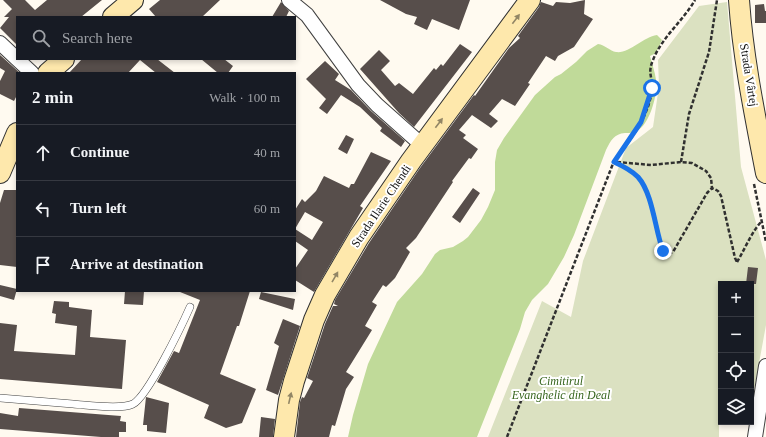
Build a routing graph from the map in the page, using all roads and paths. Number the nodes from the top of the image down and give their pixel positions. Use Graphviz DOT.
graph roads {
  1 [pos="133,0"];
  2 [pos="289,0"];
  3 [pos="530,0"];
  4 [pos="695,0"];
  5 [pos="716,0"];
  6 [pos="739,0"];
  7 [pos="114,16"];
  8 [pos="0,43"];
  9 [pos="16,58"];
  10 [pos="18,60"];
  11 [pos="63,60"];
  12 [pos="31,72"];
  13 [pos="49,72"];
  14 [pos="16,135"];
  15 [pos="422,145"];
  16 [pos="614,162"];
  17 [pos="681,162"];
  18 [pos="766,172"];
  19 [pos="0,173"];
  20 [pos="712,188"];
  21 [pos="766,242"];
  22 [pos="190,307"];
  23 [pos="766,366"];
  24 [pos="0,398"];
  25 [pos="284,437"];
  26 [pos="507,437"];
  27 [pos="755,437"];
  1 -- 7 [label="street"];
  2 -- 15 [label="street"];
  15 -- 3 [label="street, Strada Ilarie Chendi, one-way"];
  4 -- 16 [label="path"];
  5 -- 17 [label="path"];
  6 -- 18 [label="street, Strada Vârtej"];
  8 -- 9 [label="street"];
  10 -- 12 [label="street"];
  11 -- 13 [label="street"];
  14 -- 19 [label="street"];
  25 -- 15 [label="street, Strada Ilarie Chendi, one-way"];
  16 -- 17 [label="path"];
  16 -- 20 [label="path"];
  16 -- 26 [label="path"];
  17 -- 20 [label="path"];
  20 -- 21 [label="path"];
  22 -- 24 [label="lane"];
  23 -- 27 [label="street"];
}
